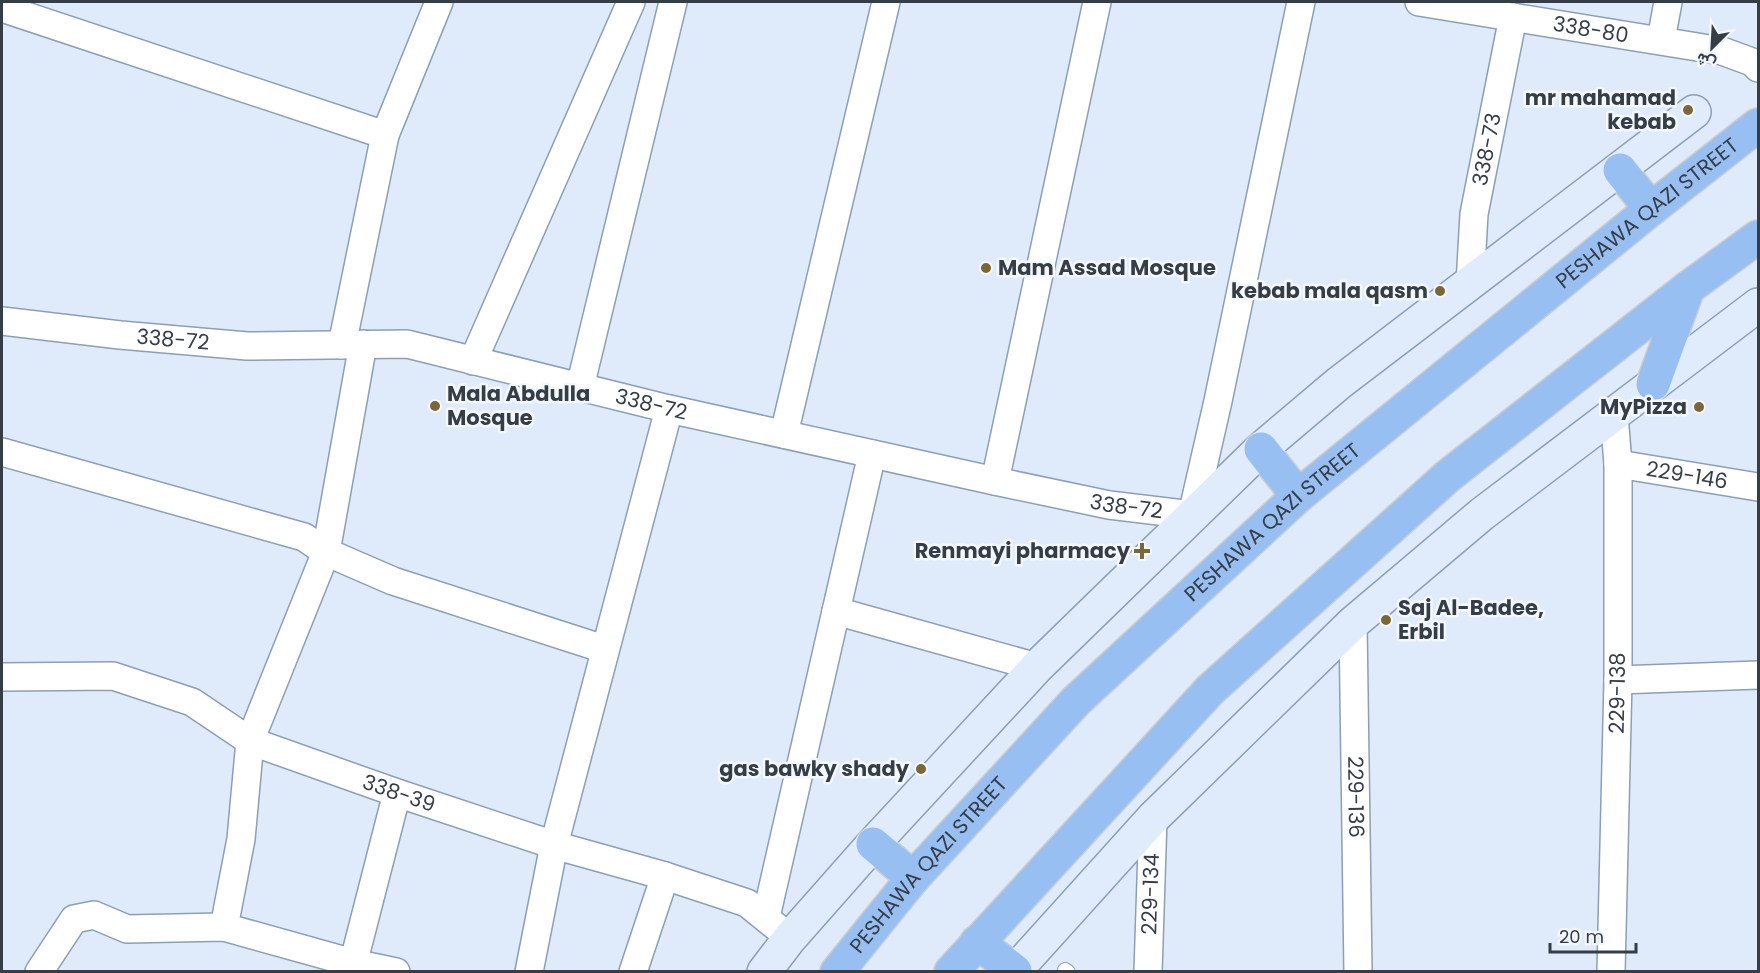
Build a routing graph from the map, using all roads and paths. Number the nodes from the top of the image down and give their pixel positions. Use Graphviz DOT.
graph roads {
  1 [pos="439,2"];
  2 [pos="631,2"];
  3 [pos="673,2"];
  4 [pos="886,2"];
  5 [pos="1097,2"];
  6 [pos="1301,2"];
  7 [pos="1419,2"];
  8 [pos="1668,2"];
  9 [pos="1479,6"];
  10 [pos="2,8"];
  11 [pos="1513,16"];
  12 [pos="1661,40"];
  13 [pos="1758,68"];
  14 [pos="1694,112"];
  15 [pos="1758,125"];
  16 [pos="385,135"];
  17 [pos="1620,170"];
  18 [pos="1651,210"];
  19 [pos="1758,237"];
  20 [pos="1470,284"];
  21 [pos="1688,288"];
  22 [pos="1758,304"];
  23 [pos="2,321"];
  24 [pos="353,344"];
  25 [pos="473,361"];
  26 [pos="1653,384"];
  27 [pos="580,387"];
  28 [pos="669,409"];
  29 [pos="1614,415"];
  30 [pos="784,434"];
  31 [pos="1262,449"];
  32 [pos="2,452"];
  33 [pos="872,454"];
  34 [pos="1618,464"];
  35 [pos="995,481"];
  36 [pos="1758,487"];
  37 [pos="1298,496"];
  38 [pos="1192,516"];
  39 [pos="326,552"];
  40 [pos="836,611"];
  41 [pos="1353,623"];
  42 [pos="604,649"];
  43 [pos="1037,667"];
  44 [pos="1758,675"];
  45 [pos="2,677"];
  46 [pos="1618,680"];
  47 [pos="250,741"];
  48 [pos="397,793"];
  49 [pos="1153,818"];
  50 [pos="873,844"];
  51 [pos="554,845"];
  52 [pos="665,876"];
  53 [pos="913,878"];
  54 [pos="224,927"];
  55 [pos="778,928"];
  56 [pos="977,942"];
  57 [pos="352,967"];
  58 [pos="1014,971"];
  59 [pos="39,972"];
  60 [pos="396,972"];
  61 [pos="529,972"];
  62 [pos="633,972"];
  63 [pos="764,972"];
  64 [pos="837,972"];
  65 [pos="951,972"];
  66 [pos="1148,972"];
  67 [pos="1358,972"];
  68 [pos="1611,972"];
  1 -- 16 [label="street"];
  2 -- 25 [label="street"];
  3 -- 27 [label="street"];
  4 -- 30 [label="street"];
  5 -- 35 [label="street"];
  6 -- 38 [label="street"];
  7 -- 9 [label="street, 338-80"];
  8 -- 12 [label="street"];
  9 -- 11 [label="street, 338-80"];
  10 -- 16 [label="street"];
  11 -- 12 [label="street, 338-80"];
  11 -- 20 [label="street, 338-73"];
  12 -- 13 [label="street, 338-80"];
  14 -- 17 [label="street"];
  15 -- 18 [label="highway, PESHAWA QAZI STREET"];
  16 -- 24 [label="street"];
  17 -- 18 [label="highway"];
  17 -- 20 [label="street"];
  18 -- 37 [label="highway, PESHAWA QAZI STREET"];
  19 -- 21 [label="highway"];
  20 -- 31 [label="street"];
  21 -- 26 [label="highway"];
  21 -- 56 [label="highway"];
  22 -- 26 [label="street"];
  23 -- 24 [label="street, 338-72"];
  24 -- 25 [label="street, 338-72"];
  24 -- 39 [label="street"];
  25 -- 27 [label="street, 338-72"];
  26 -- 29 [label="street"];
  27 -- 28 [label="street, 338-72"];
  28 -- 30 [label="street, 338-72"];
  28 -- 42 [label="street"];
  29 -- 34 [label="street, 229-138"];
  29 -- 41 [label="street"];
  30 -- 33 [label="street, 338-72"];
  31 -- 37 [label="highway"];
  31 -- 38 [label="street"];
  32 -- 39 [label="street"];
  33 -- 35 [label="street, 338-72"];
  33 -- 40 [label="street"];
  34 -- 36 [label="street, 229-146"];
  34 -- 46 [label="street, 229-138"];
  35 -- 38 [label="street, 338-72"];
  37 -- 53 [label="highway, PESHAWA QAZI STREET"];
  38 -- 43 [label="street"];
  39 -- 42 [label="street"];
  39 -- 47 [label="street"];
  40 -- 43 [label="street"];
  40 -- 55 [label="street"];
  41 -- 49 [label="street"];
  41 -- 67 [label="street, 229-136"];
  42 -- 51 [label="street"];
  43 -- 50 [label="street"];
  44 -- 46 [label="street"];
  45 -- 47 [label="street, 338-39"];
  46 -- 68 [label="street, 229-138"];
  47 -- 48 [label="street, 338-39"];
  47 -- 54 [label="street"];
  48 -- 51 [label="street, 338-39"];
  48 -- 57 [label="street"];
  49 -- 58 [label="street"];
  49 -- 66 [label="street, 229-134"];
  50 -- 53 [label="highway"];
  50 -- 55 [label="street"];
  51 -- 52 [label="street, 338-39"];
  51 -- 61 [label="street"];
  52 -- 55 [label="street, 338-39"];
  52 -- 62 [label="street"];
  53 -- 64 [label="highway, PESHAWA QAZI STREET"];
  54 -- 57 [label="street"];
  54 -- 59 [label="street"];
  55 -- 63 [label="street"];
  56 -- 58 [label="highway"];
  56 -- 65 [label="highway"];
  57 -- 60 [label="street"];
}
